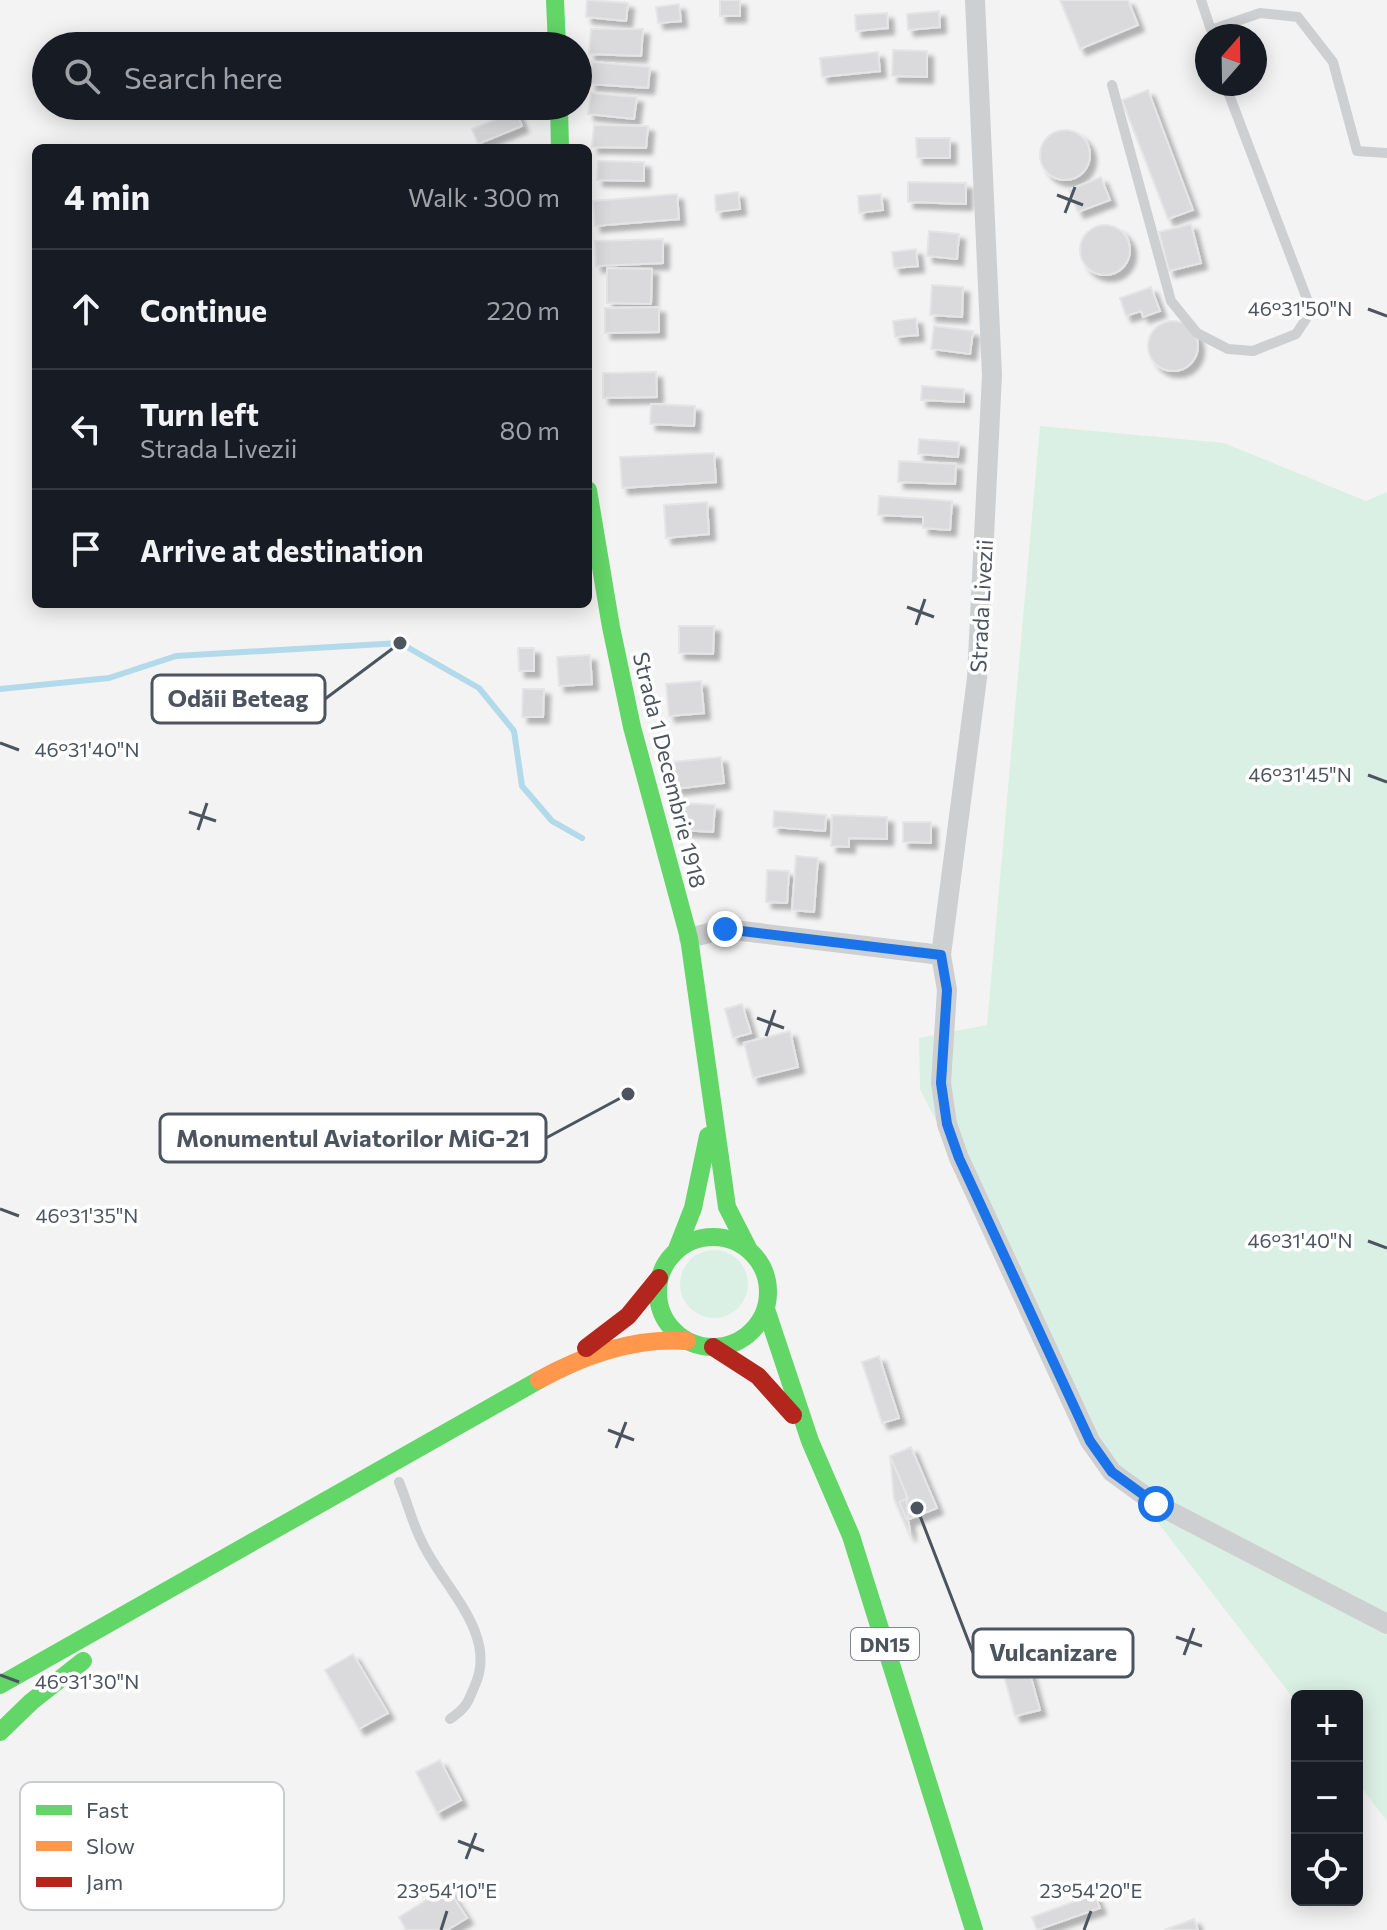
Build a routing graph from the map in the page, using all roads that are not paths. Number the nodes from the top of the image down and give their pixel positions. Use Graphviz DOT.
graph roads {
  1 [pos="555,0"];
  2 [pos="975,0"];
  3 [pos="1201,0"];
  4 [pos="1209,24"];
  5 [pos="1234,24"];
  6 [pos="556,32"];
  7 [pos="1112,85"];
  8 [pos="1230,96"];
  9 [pos="559,120"];
  10 [pos="560,144"];
  11 [pos="1387,153"];
  12 [pos="592,514"];
  13 [pos="689,938"];
  14 [pos="941,955"];
  15 [pos="712,1109"];
  16 [pos="748,1248"];
  17 [pos="677,1249"];
  18 [pos="659,1278"];
  19 [pos="766,1309"];
  20 [pos="687,1341"];
  21 [pos="713,1347"];
  22 [pos="558,1369"];
  23 [pos="810,1441"];
  24 [pos="414,1450"];
  25 [pos="392,1486"];
  26 [pos="162,1615"];
  27 [pos="73,1622"];
  28 [pos="1387,1624"];
  29 [pos="0,1685"];
  30 [pos="450,1719"];
  31 [pos="0,1732"];
  32 [pos="974,1930"];
  1 -- 6 [label="main road"];
  2 -- 14 [label="street, Strada Livezii"];
  3 -- 4 [label="lane"];
  5 -- 11 [label="lane"];
  7 -- 8 [label="lane"];
  9 -- 10 [label="main road"];
  12 -- 13 [label="main road, Strada 1 Decembrie 1918 / DN15"];
  13 -- 14 [label="street"];
  13 -- 15 [label="main road, Strada 1 Decembrie 1918 / DN15"];
  14 -- 28 [label="street, Strada Livezii"];
  15 -- 16 [label="main road, Strada 1 Decembrie 1918 / DN15"];
  15 -- 17 [label="main road, Strada 1 Decembrie 1918 / DN15"];
  16 -- 17 [label="main road"];
  16 -- 19 [label="main road, DN15"];
  17 -- 18 [label="main road, DN15"];
  18 -- 20 [label="main road"];
  18 -- 22 [label="main road"];
  19 -- 21 [label="main road"];
  19 -- 23 [label="main road, DN15"];
  20 -- 21 [label="main road, DN15"];
  20 -- 22 [label="main road"];
  21 -- 23 [label="main road, DN15"];
  22 -- 24 [label="main road"];
  23 -- 32 [label="main road, DN15"];
  24 -- 25 [label="main road"];
  24 -- 27 [label="main road"];
  24 -- 29 [label="main road"];
  25 -- 30 [label="lane"];
  26 -- 31 [label="main road"];
}
